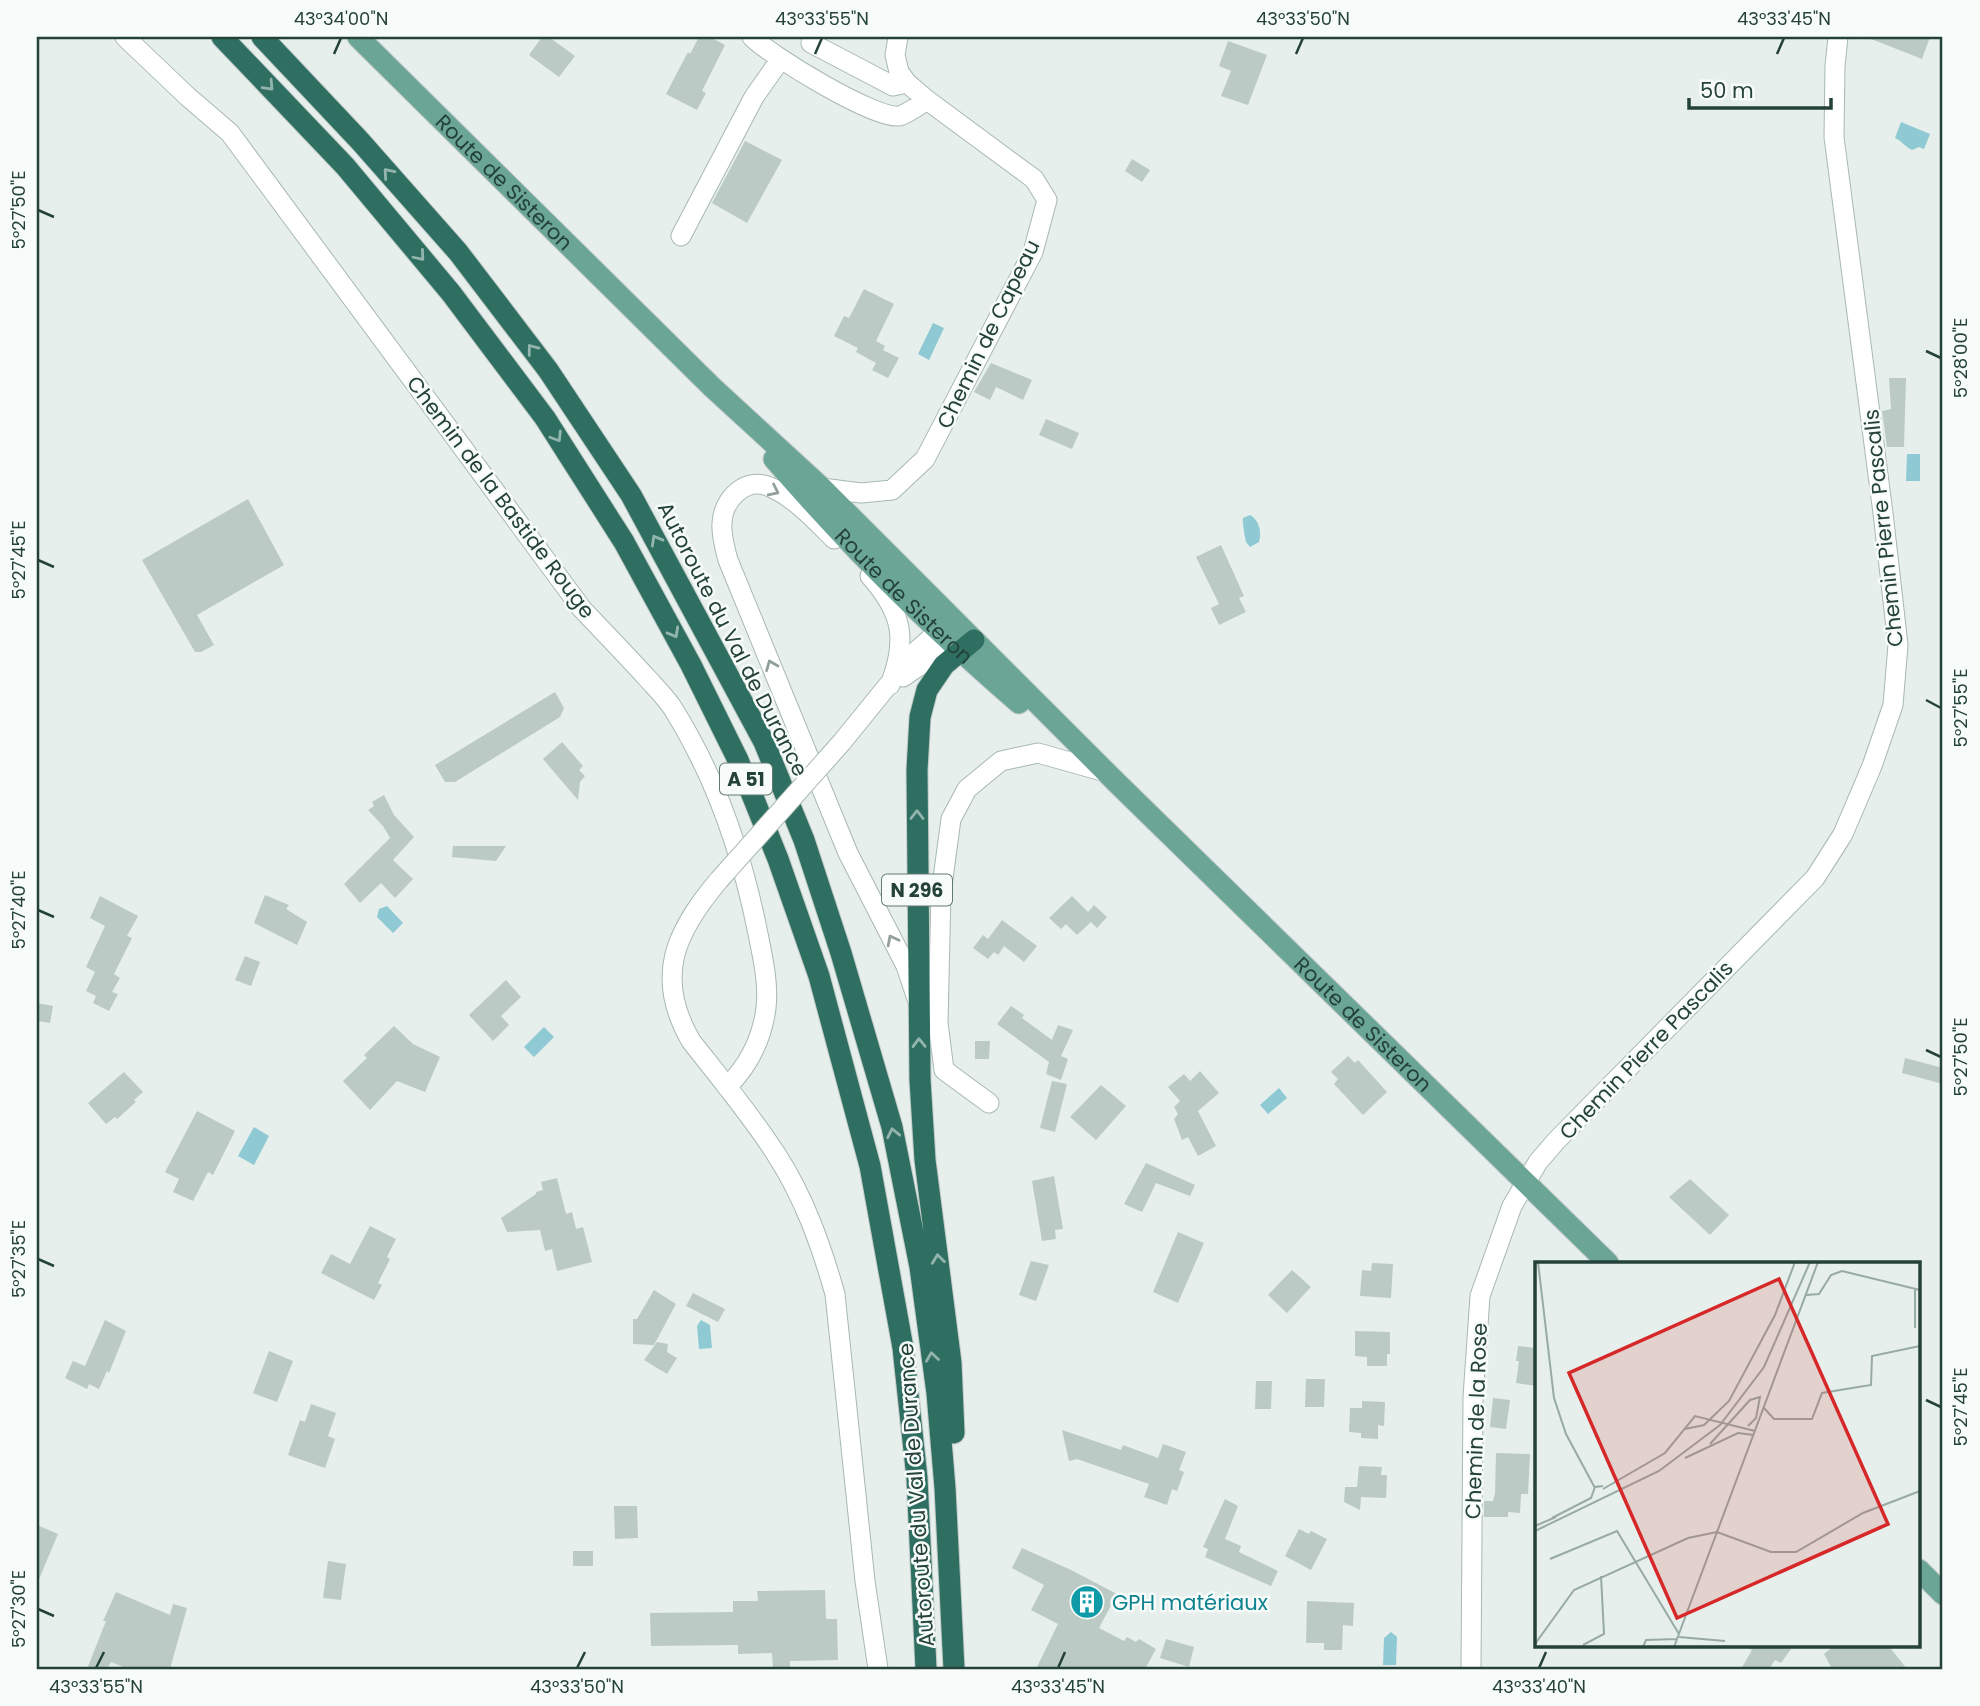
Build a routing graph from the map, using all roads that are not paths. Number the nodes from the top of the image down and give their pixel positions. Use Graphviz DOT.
graph roads {
  1 [pos="125,37"];
  2 [pos="222,37"];
  3 [pos="262,37"];
  4 [pos="358,37"];
  5 [pos="752,37"];
  6 [pos="898,37"];
  7 [pos="1838,37"];
  8 [pos="811,43"];
  9 [pos="780,60"];
  10 [pos="908,83"];
  11 [pos="927,100"];
  12 [pos="681,236"];
  13 [pos="712,387"];
  14 [pos="822,488"];
  15 [pos="957,636"];
  16 [pos="890,685"];
  17 [pos="1110,778"];
  18 [pos="918,1003"];
  19 [pos="727,1087"];
  20 [pos="989,1103"];
  21 [pos="1524,1182"];
  22 [pos="1607,1262"];
  23 [pos="1920,1571"];
  24 [pos="1943,1594"];
  25 [pos="878,1669"];
  26 [pos="926,1669"];
  27 [pos="954,1669"];
  28 [pos="1471,1669"];
  1 -- 19 [label="street, Chemin de la Bastide Rouge"];
  2 -- 26 [label="highway, Autoroute du Val de Durance / A 51, one-way"];
  27 -- 3 [label="highway, Autoroute du Val de Durance / A 51, one-way"];
  4 -- 13 [label="main road, Route de Sisteron"];
  5 -- 9 [label="street"];
  6 -- 10 [label="street, Chemin de Capeau"];
  7 -- 21 [label="street, Chemin Pierre Pascalis"];
  8 -- 10 [label="street"];
  9 -- 11 [label="street"];
  9 -- 12 [label="street"];
  10 -- 11 [label="street, Chemin de Capeau"];
  11 -- 14 [label="street, Chemin de Capeau"];
  13 -- 14 [label="main road, Route de Sisteron"];
  13 -- 15 [label="main road, Route de Sisteron"];
  14 -- 15 [label="main road, Route de Sisteron"];
  15 -- 16 [label="street"];
  15 -- 17 [label="main road, Route de Sisteron"];
  18 -- 15 [label="highway, N 296, one-way"];
  18 -- 16 [label="street, one-way"];
  16 -- 19 [label="street, bridge"];
  17 -- 20 [label="street"];
  17 -- 21 [label="main road, Route de Sisteron"];
  27 -- 18 [label="highway, N 296, one-way"];
  19 -- 25 [label="street"];
  21 -- 22 [label="main road, Route de Sisteron"];
  21 -- 28 [label="street, Chemin de la Rose"];
  23 -- 24 [label="main road"];
}
